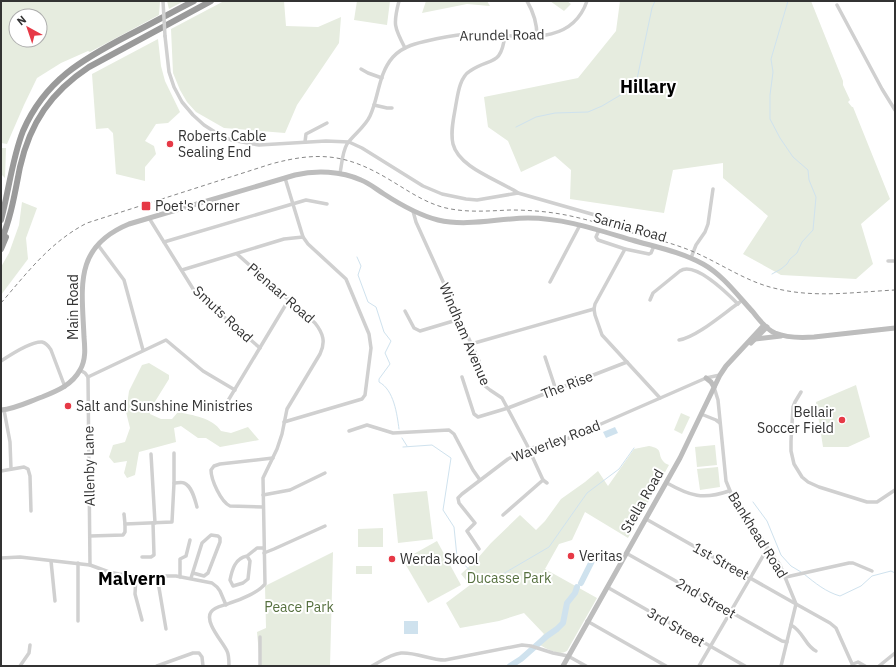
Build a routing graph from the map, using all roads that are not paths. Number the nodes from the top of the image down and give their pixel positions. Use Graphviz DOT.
graph roads {
  1 [pos="163,1"];
  2 [pos="194,1"];
  3 [pos="211,1"];
  4 [pos="399,1"];
  5 [pos="527,1"];
  6 [pos="587,1"];
  7 [pos="837,5"];
  8 [pos="505,35"];
  9 [pos="537,36"];
  10 [pos="406,48"];
  11 [pos="361,69"];
  12 [pos="382,78"];
  13 [pos="374,105"];
  14 [pos="392,108"];
  15 [pos="895,110"];
  16 [pos="327,123"];
  17 [pos="305,142"];
  18 [pos="349,142"];
  19 [pos="340,174"];
  20 [pos="285,178"];
  21 [pos="713,189"];
  22 [pos="518,193"];
  23 [pos="15,195"];
  24 [pos="292,203"];
  25 [pos="327,204"];
  26 [pos="413,211"];
  27 [pos="149,218"];
  28 [pos="1,220"];
  29 [pos="616,221"];
  30 [pos="580,225"];
  31 [pos="599,230"];
  32 [pos="303,237"];
  33 [pos="1,241"];
  34 [pos="164,242"];
  35 [pos="98,244"];
  36 [pos="654,246"];
  37 [pos="1,249"];
  38 [pos="625,249"];
  39 [pos="237,254"];
  40 [pos="690,258"];
  41 [pos="888,261"];
  42 [pos="895,261"];
  43 [pos="182,270"];
  44 [pos="550,282"];
  45 [pos="650,300"];
  46 [pos="288,301"];
  47 [pos="740,302"];
  48 [pos="594,309"];
  49 [pos="405,311"];
  50 [pos="460,319"];
  51 [pos="766,326"];
  52 [pos="895,328"];
  53 [pos="786,336"];
  54 [pos="755,339"];
  55 [pos="679,340"];
  56 [pos="471,344"];
  57 [pos="260,348"];
  58 [pos="143,350"];
  59 [pos="742,350"];
  60 [pos="545,357"];
  61 [pos="1,361"];
  62 [pos="627,362"];
  63 [pos="80,370"];
  64 [pos="720,375"];
  65 [pos="88,377"];
  66 [pos="462,377"];
  67 [pos="706,378"];
  68 [pos="65,387"];
  69 [pos="714,387"];
  70 [pos="235,390"];
  71 [pos="556,390"];
  72 [pos="801,392"];
  73 [pos="660,398"];
  74 [pos="508,408"];
  75 [pos="223,409"];
  76 [pos="2,410"];
  77 [pos="701,414"];
  78 [pos="284,422"];
  79 [pos="720,424"];
  80 [pos="349,431"];
  81 [pos="528,449"];
  82 [pos="174,453"];
  83 [pos="151,454"];
  84 [pos="273,458"];
  85 [pos="11,469"];
  86 [pos="1,470"];
  87 [pos="325,473"];
  88 [pos="480,480"];
  89 [pos="543,480"];
  90 [pos="174,483"];
  91 [pos="547,483"];
  92 [pos="667,483"];
  93 [pos="895,490"];
  94 [pos="729,491"];
  95 [pos="264,495"];
  96 [pos="197,506"];
  97 [pos="263,507"];
  98 [pos="31,511"];
  99 [pos="124,514"];
  100 [pos="503,515"];
  101 [pos="646,519"];
  102 [pos="154,523"];
  103 [pos="125,524"];
  104 [pos="325,526"];
  105 [pos="90,536"];
  106 [pos="190,540"];
  107 [pos="264,548"];
  108 [pos="479,549"];
  109 [pos="767,549"];
  110 [pos="264,553"];
  111 [pos="626,553"];
  112 [pos="247,556"];
  113 [pos="142,557"];
  114 [pos="1,558"];
  115 [pos="52,561"];
  116 [pos="78,564"];
  117 [pos="90,565"];
  118 [pos="872,571"];
  119 [pos="193,572"];
  120 [pos="136,576"];
  121 [pos="157,576"];
  122 [pos="180,577"];
  123 [pos="786,577"];
  124 [pos="191,578"];
  125 [pos="750,578"];
  126 [pos="607,587"];
  127 [pos="55,601"];
  128 [pos="796,604"];
  129 [pos="226,605"];
  130 [pos="730,612"];
  131 [pos="142,620"];
  132 [pos="587,621"];
  133 [pos="78,622"];
  134 [pos="791,625"];
  135 [pos="166,629"];
  136 [pos="260,637"];
  137 [pos="787,642"];
  138 [pos="30,645"];
  139 [pos="710,646"];
  140 [pos="816,651"];
  141 [pos="895,653"];
  142 [pos="568,656"];
  143 [pos="853,665"];
  144 [pos="20,666"];
  145 [pos="157,666"];
  146 [pos="203,666"];
  147 [pos="229,666"];
  148 [pos="260,666"];
  149 [pos="372,666"];
  150 [pos="563,666"];
  151 [pos="586,666"];
  152 [pos="666,666"];
  153 [pos="699,666"];
  154 [pos="745,666"];
  155 [pos="781,666"];
  156 [pos="865,666"];
  157 [pos="879,666"];
  1 -- 17 [label="street, bridge"];
  2 -- 28 [label="highway"];
  3 -- 23 [label="highway"];
  4 -- 10 [label="street"];
  5 -- 9 [label="street"];
  6 -- 9 [label="street, Arundel Road"];
  7 -- 15 [label="street"];
  8 -- 9 [label="street, Arundel Road"];
  8 -- 10 [label="street, Arundel Road"];
  8 -- 22 [label="street"];
  10 -- 12 [label="street, Arundel Road"];
  11 -- 12 [label="street"];
  12 -- 13 [label="street, Arundel Road"];
  13 -- 14 [label="street"];
  13 -- 18 [label="street, Arundel Road"];
  16 -- 17 [label="street"];
  17 -- 18 [label="street"];
  18 -- 19 [label="street, Arundel Road"];
  18 -- 22 [label="street"];
  19 -- 20 [label="main road, Main Road"];
  19 -- 26 [label="main road, Sarnia Road"];
  20 -- 24 [label="street"];
  20 -- 27 [label="main road, Main Road"];
  21 -- 40 [label="street"];
  22 -- 29 [label="street"];
  23 -- 33 [label="highway"];
  23 -- 37 [label="highway"];
  24 -- 25 [label="street"];
  24 -- 32 [label="street"];
  24 -- 34 [label="street"];
  26 -- 30 [label="main road, Sarnia Road"];
  26 -- 50 [label="street, Windham Avenue"];
  27 -- 34 [label="street, Smuts Road"];
  27 -- 35 [label="main road, Main Road"];
  30 -- 31 [label="main road, Sarnia Road"];
  30 -- 44 [label="street"];
  31 -- 36 [label="main road, Sarnia Road"];
  31 -- 38 [label="street"];
  32 -- 39 [label="street"];
  32 -- 78 [label="street"];
  34 -- 43 [label="street, Smuts Road"];
  35 -- 58 [label="street"];
  35 -- 63 [label="main road, Main Road"];
  36 -- 38 [label="street"];
  36 -- 40 [label="main road, Sarnia Road"];
  38 -- 48 [label="street"];
  39 -- 43 [label="street"];
  39 -- 46 [label="street, Pienaar Road"];
  40 -- 47 [label="main road, Sarnia Road"];
  41 -- 42 [label="street"];
  43 -- 57 [label="street, Smuts Road"];
  45 -- 47 [label="street"];
  46 -- 57 [label="street"];
  46 -- 78 [label="street, Pienaar Road"];
  47 -- 51 [label="main road, Sarnia Road"];
  47 -- 55 [label="street"];
  48 -- 56 [label="street"];
  48 -- 62 [label="street"];
  49 -- 50 [label="street"];
  50 -- 56 [label="street, Windham Avenue"];
  51 -- 53 [label="main road, Sarnia Road"];
  51 -- 54 [label="main road, Stella Road"];
  51 -- 59 [label="main road, Stella Road"];
  52 -- 53 [label="main road, Sarnia Road"];
  53 -- 54 [label="main road"];
  54 -- 59 [label="main road, Stella Road"];
  56 -- 74 [label="street, Windham Avenue"];
  57 -- 70 [label="street"];
  58 -- 65 [label="street"];
  58 -- 70 [label="street"];
  59 -- 64 [label="main road, Stella Road"];
  60 -- 71 [label="street"];
  61 -- 68 [label="street"];
  62 -- 71 [label="street, The Rise"];
  62 -- 73 [label="street"];
  63 -- 65 [label="street"];
  63 -- 68 [label="main road, Main Road"];
  64 -- 67 [label="street, Waverley Road"];
  64 -- 69 [label="main road, Stella Road"];
  65 -- 105 [label="street, Allenby Lane"];
  66 -- 74 [label="street, The Rise"];
  67 -- 69 [label="main road"];
  67 -- 73 [label="street, Waverley Road"];
  68 -- 76 [label="main road, Main Road"];
  69 -- 77 [label="main road, Stella Road"];
  69 -- 79 [label="street, Bankhead Road"];
  70 -- 75 [label="street"];
  71 -- 74 [label="street, The Rise"];
  72 -- 93 [label="street"];
  73 -- 81 [label="street, Waverley Road"];
  74 -- 81 [label="street, Windham Avenue"];
  76 -- 85 [label="street"];
  77 -- 79 [label="street"];
  77 -- 92 [label="main road, Stella Road"];
  78 -- 84 [label="street, Pienaar Road"];
  79 -- 94 [label="street, Bankhead Road"];
  80 -- 88 [label="street"];
  81 -- 88 [label="street, Waverley Road"];
  81 -- 89 [label="street, Windham Avenue"];
  82 -- 90 [label="street"];
  83 -- 102 [label="street"];
  84 -- 95 [label="street, Pienaar Road"];
  84 -- 97 [label="street"];
  85 -- 86 [label="street"];
  85 -- 98 [label="street"];
  87 -- 95 [label="street"];
  88 -- 108 [label="street, Waverley Road"];
  89 -- 91 [label="street"];
  89 -- 100 [label="street"];
  90 -- 96 [label="street"];
  90 -- 102 [label="street"];
  92 -- 94 [label="street"];
  92 -- 101 [label="main road, Stella Road"];
  94 -- 109 [label="street, Bankhead Road"];
  95 -- 97 [label="street, Pienaar Road"];
  97 -- 107 [label="street, Pienaar Road"];
  99 -- 103 [label="street"];
  101 -- 111 [label="main road, Stella Road"];
  101 -- 125 [label="street, 1st Street"];
  102 -- 103 [label="street"];
  102 -- 113 [label="street"];
  103 -- 105 [label="street"];
  104 -- 110 [label="street"];
  105 -- 117 [label="street, Allenby Lane"];
  106 -- 122 [label="street"];
  107 -- 110 [label="street, Pienaar Road"];
  107 -- 112 [label="street"];
  109 -- 123 [label="street, Bankhead Road"];
  109 -- 125 [label="street"];
  110 -- 129 [label="street, Pienaar Road"];
  111 -- 126 [label="main road, Stella Road"];
  111 -- 130 [label="street, 2nd Street"];
  112 -- 112 [label="street"];
  114 -- 115 [label="street"];
  115 -- 116 [label="street"];
  115 -- 127 [label="street"];
  116 -- 117 [label="street"];
  116 -- 133 [label="street"];
  117 -- 120 [label="street"];
  118 -- 123 [label="street"];
  119 -- 119 [label="street"];
  119 -- 124 [label="street"];
  120 -- 121 [label="street"];
  120 -- 131 [label="street"];
  121 -- 122 [label="street"];
  121 -- 135 [label="street"];
  122 -- 124 [label="street"];
  123 -- 128 [label="street, Bankhead Road"];
  124 -- 129 [label="street"];
  125 -- 128 [label="street, 1st Street"];
  125 -- 130 [label="street"];
  126 -- 132 [label="main road, Stella Road"];
  126 -- 139 [label="street, 3rd Street"];
  128 -- 134 [label="street"];
  128 -- 143 [label="street"];
  129 -- 147 [label="street"];
  130 -- 137 [label="street, 2nd Street"];
  130 -- 139 [label="street"];
  132 -- 142 [label="main road, Stella Road"];
  132 -- 152 [label="street"];
  134 -- 137 [label="street"];
  134 -- 140 [label="street"];
  136 -- 148 [label="street"];
  137 -- 155 [label="street"];
  138 -- 144 [label="street"];
  139 -- 153 [label="street"];
  139 -- 154 [label="street, 3rd Street"];
  141 -- 157 [label="street"];
  142 -- 149 [label="street"];
  142 -- 150 [label="main road, Stella Road"];
  142 -- 151 [label="street"];
  143 -- 156 [label="street"];
  145 -- 146 [label="street"];
}
